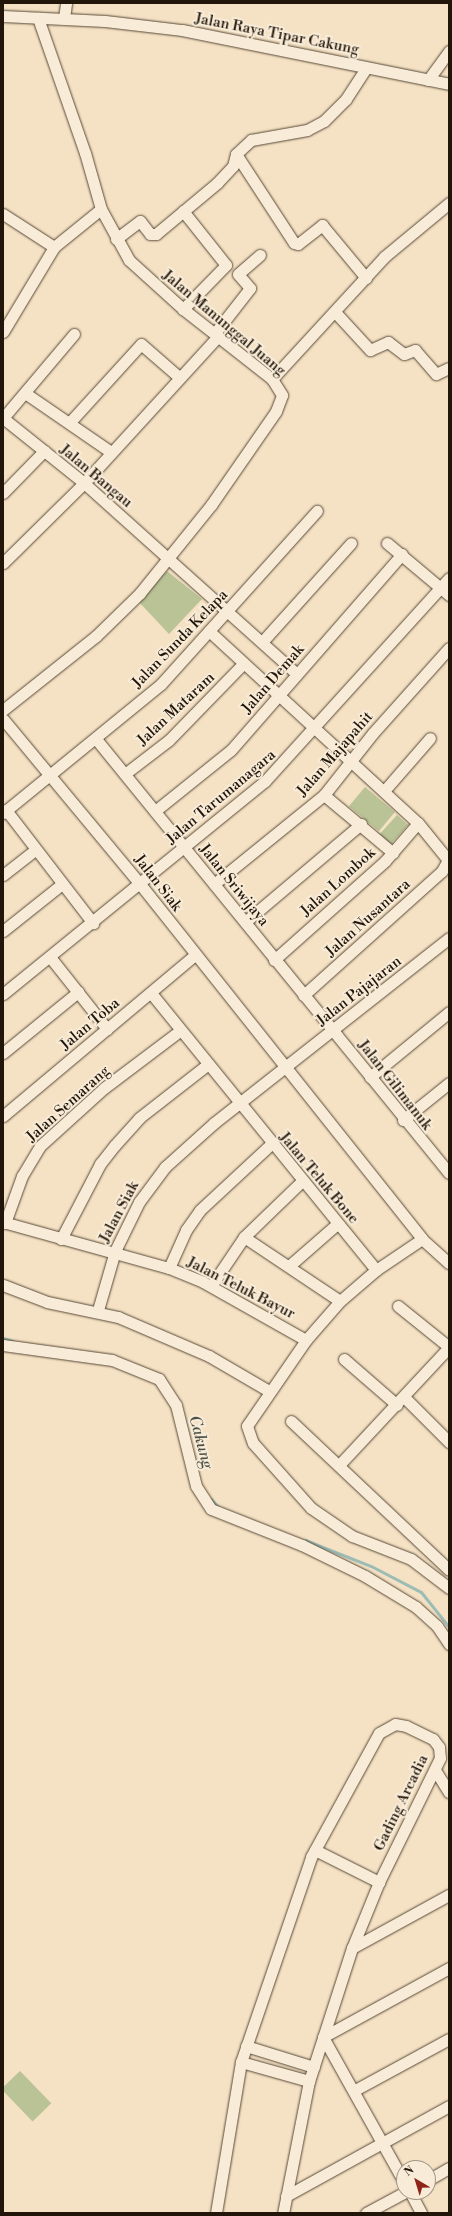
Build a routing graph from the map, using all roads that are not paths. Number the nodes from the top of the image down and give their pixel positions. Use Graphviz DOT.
graph roads {
  1 [pos="66,3"];
  2 [pos="3,16"];
  3 [pos="38,18"];
  4 [pos="64,18"];
  5 [pos="449,51"];
  6 [pos="366,68"];
  7 [pos="428,80"];
  8 [pos="449,84"];
  9 [pos="236,154"];
  10 [pos="449,204"];
  11 [pos="101,209"];
  12 [pos="183,211"];
  13 [pos="3,214"];
  14 [pos="116,239"];
  15 [pos="54,247"];
  16 [pos="260,256"];
  17 [pos="366,278"];
  18 [pos="183,309"];
  19 [pos="335,312"];
  20 [pos="3,332"];
  21 [pos="74,334"];
  22 [pos="216,334"];
  23 [pos="449,368"];
  24 [pos="179,377"];
  25 [pos="272,379"];
  26 [pos="25,393"];
  27 [pos="3,418"];
  28 [pos="70,422"];
  29 [pos="44,451"];
  30 [pos="111,452"];
  31 [pos="84,483"];
  32 [pos="3,493"];
  33 [pos="318,511"];
  34 [pos="387,543"];
  35 [pos="351,544"];
  36 [pos="402,554"];
  37 [pos="169,559"];
  38 [pos="3,563"];
  39 [pos="449,578"];
  40 [pos="440,587"];
  41 [pos="449,595"];
  42 [pos="228,611"];
  43 [pos="209,632"];
  44 [pos="262,642"];
  45 [pos="449,648"];
  46 [pos="243,664"];
  47 [pos="297,674"];
  48 [pos="277,696"];
  49 [pos="3,710"];
  50 [pos="3,719"];
  51 [pos="313,729"];
  52 [pos="430,738"];
  53 [pos="96,739"];
  54 [pos="349,763"];
  55 [pos="126,773"];
  56 [pos="51,775"];
  57 [pos="384,791"];
  58 [pos="324,794"];
  59 [pos="155,811"];
  60 [pos="4,812"];
  61 [pos="418,823"];
  62 [pos="361,824"];
  63 [pos="185,848"];
  64 [pos="35,850"];
  65 [pos="393,852"];
  66 [pos="3,875"];
  67 [pos="62,884"];
  68 [pos="140,884"];
  69 [pos="214,884"];
  70 [pos="245,922"];
  71 [pos="93,923"];
  72 [pos="3,931"];
  73 [pos="449,938"];
  74 [pos="195,955"];
  75 [pos="50,956"];
  76 [pos="274,960"];
  77 [pos="78,992"];
  78 [pos="151,993"];
  79 [pos="3,994"];
  80 [pos="304,995"];
  81 [pos="449,1012"];
  82 [pos="107,1028"];
  83 [pos="181,1030"];
  84 [pos="333,1031"];
  85 [pos="3,1053"];
  86 [pos="208,1064"];
  87 [pos="286,1067"];
  88 [pos="370,1077"];
  89 [pos="449,1083"];
  90 [pos="240,1105"];
  91 [pos="3,1116"];
  92 [pos="404,1120"];
  93 [pos="271,1144"];
  94 [pos="449,1173"];
  95 [pos="301,1182"];
  96 [pos="4,1222"];
  97 [pos="337,1224"];
  98 [pos="244,1237"];
  99 [pos="61,1239"];
  100 [pos="422,1239"];
  101 [pos="114,1251"];
  102 [pos="449,1263"];
  103 [pos="290,1266"];
  104 [pos="169,1268"];
  105 [pos="376,1270"];
  106 [pos="3,1285"];
  107 [pos="211,1286"];
  108 [pos="340,1301"];
  109 [pos="398,1306"];
  110 [pos="98,1310"];
  111 [pos="306,1340"];
  112 [pos="3,1345"];
  113 [pos="449,1347"];
  114 [pos="344,1359"];
  115 [pos="269,1391"];
  116 [pos="401,1401"];
  117 [pos="291,1421"];
  118 [pos="449,1442"];
  119 [pos="340,1464"];
  120 [pos="449,1570"];
  121 [pos="449,1588"];
  122 [pos="449,1644"];
  123 [pos="435,1770"];
  124 [pos="447,1786"];
  125 [pos="315,1850"];
  126 [pos="379,1882"];
  127 [pos="449,1895"];
  128 [pos="352,1948"];
  129 [pos="449,1968"];
  130 [pos="323,2037"];
  131 [pos="449,2039"];
  132 [pos="246,2046"];
  133 [pos="241,2062"];
  134 [pos="314,2067"];
  135 [pos="309,2081"];
  136 [pos="355,2090"];
  137 [pos="449,2106"];
  138 [pos="382,2142"];
  139 [pos="396,2167"];
  140 [pos="449,2168"];
  141 [pos="436,2175"];
  142 [pos="286,2196"];
  143 [pos="396,2197"];
  144 [pos="414,2200"];
  145 [pos="216,2213"];
  146 [pos="283,2213"];
  147 [pos="366,2213"];
  148 [pos="421,2213"];
  1 -- 4 [label="street"];
  2 -- 3 [label="street, Jalan Raya Tipar Cakung"];
  3 -- 4 [label="street, Jalan Raya Tipar Cakung"];
  3 -- 11 [label="street, Jalan Manunggal Juang"];
  4 -- 6 [label="street, Jalan Raya Tipar Cakung"];
  5 -- 7 [label="street"];
  6 -- 7 [label="street, Jalan Raya Tipar Cakung"];
  6 -- 9 [label="street"];
  7 -- 8 [label="street, Jalan Raya Tipar Cakung"];
  9 -- 12 [label="street"];
  9 -- 17 [label="street"];
  10 -- 17 [label="street"];
  11 -- 14 [label="street, Jalan Manunggal Juang"];
  11 -- 15 [label="street"];
  12 -- 14 [label="street"];
  12 -- 18 [label="street"];
  13 -- 15 [label="street"];
  14 -- 18 [label="street, Jalan Manunggal Juang"];
  15 -- 20 [label="street"];
  16 -- 22 [label="street"];
  17 -- 19 [label="street"];
  18 -- 22 [label="street, Jalan Manunggal Juang"];
  19 -- 23 [label="street"];
  19 -- 25 [label="street"];
  21 -- 26 [label="street"];
  22 -- 24 [label="street"];
  22 -- 25 [label="street, Jalan Manunggal Juang"];
  24 -- 28 [label="street"];
  24 -- 30 [label="street"];
  25 -- 37 [label="street, Jalan Manunggal Juang"];
  26 -- 27 [label="street"];
  26 -- 28 [label="street"];
  27 -- 29 [label="street, Jalan Bangau"];
  28 -- 30 [label="street"];
  29 -- 31 [label="street, Jalan Bangau"];
  29 -- 32 [label="street"];
  30 -- 31 [label="street"];
  31 -- 37 [label="street, Jalan Bangau"];
  31 -- 38 [label="street"];
  33 -- 42 [label="street, Jalan Sunda Kelapa"];
  34 -- 36 [label="street"];
  35 -- 44 [label="street"];
  36 -- 40 [label="street"];
  36 -- 47 [label="street, Jalan Demak"];
  37 -- 42 [label="street, Jalan Bangau"];
  37 -- 49 [label="street, Jalan Manunggal Juang"];
  39 -- 40 [label="street, Jalan Tarumanagara"];
  40 -- 41 [label="street"];
  40 -- 51 [label="street, Jalan Tarumanagara"];
  42 -- 43 [label="street, Jalan Sunda Kelapa"];
  42 -- 44 [label="street, Jalan Bangau"];
  43 -- 46 [label="street"];
  43 -- 53 [label="street, Jalan Sunda Kelapa"];
  44 -- 47 [label="street, Jalan Bangau"];
  45 -- 54 [label="street, Jalan Majapahit"];
  46 -- 48 [label="street"];
  46 -- 55 [label="street, Jalan Mataram"];
  47 -- 48 [label="street, Jalan Demak"];
  48 -- 51 [label="street"];
  48 -- 59 [label="street, Jalan Demak"];
  50 -- 56 [label="street, Jalan Siak"];
  51 -- 54 [label="street"];
  51 -- 63 [label="street, Jalan Tarumanagara"];
  52 -- 57 [label="street"];
  53 -- 55 [label="street, Jalan Sriwijaya"];
  53 -- 56 [label="street, Jalan Sunda Kelapa"];
  54 -- 57 [label="street"];
  54 -- 58 [label="street, Jalan Majapahit"];
  55 -- 59 [label="street, Jalan Sriwijaya"];
  56 -- 60 [label="street, Jalan Sunda Kelapa"];
  56 -- 68 [label="street, Jalan Siak"];
  57 -- 61 [label="street"];
  58 -- 62 [label="street"];
  58 -- 69 [label="street, Jalan Majapahit"];
  59 -- 63 [label="street, Jalan Sriwijaya"];
  60 -- 64 [label="street"];
  61 -- 65 [label="street, Jalan Lombok"];
  61 -- 80 [label="street, Jalan Nusantara"];
  62 -- 65 [label="street"];
  62 -- 70 [label="street"];
  63 -- 68 [label="street, Jalan Tarumanagara"];
  63 -- 69 [label="street, Jalan Sriwijaya"];
  64 -- 66 [label="street"];
  64 -- 67 [label="street"];
  65 -- 76 [label="street, Jalan Lombok"];
  67 -- 71 [label="street"];
  67 -- 72 [label="street"];
  68 -- 71 [label="street, Jalan Tarumanagara"];
  68 -- 74 [label="street, Jalan Siak"];
  69 -- 70 [label="street, Jalan Sriwijaya"];
  70 -- 76 [label="street, Jalan Sriwijaya"];
  71 -- 75 [label="street, Jalan Tarumanagara"];
  73 -- 84 [label="street, Jalan Pajajaran"];
  74 -- 78 [label="street, Jalan Toba"];
  74 -- 87 [label="street, Jalan Siak"];
  75 -- 77 [label="street"];
  75 -- 79 [label="street, Jalan Tarumanagara"];
  76 -- 80 [label="street, Jalan Sriwijaya"];
  77 -- 82 [label="street"];
  77 -- 85 [label="street"];
  78 -- 82 [label="street, Jalan Toba"];
  78 -- 83 [label="street, Jalan Teluk Bone"];
  80 -- 84 [label="street, Jalan Sriwijaya"];
  81 -- 88 [label="street"];
  82 -- 91 [label="street, Jalan Toba"];
  83 -- 86 [label="street, Jalan Teluk Bone"];
  83 -- 96 [label="street, Jalan Semarang"];
  84 -- 87 [label="street, Jalan Pajajaran"];
  84 -- 88 [label="street, Jalan Gilimanuk"];
  86 -- 90 [label="street, Jalan Teluk Bone"];
  86 -- 99 [label="street"];
  87 -- 90 [label="street, Jalan Siak"];
  87 -- 100 [label="street, Jalan Siak"];
  88 -- 92 [label="street, Jalan Gilimanuk"];
  89 -- 92 [label="street"];
  90 -- 93 [label="street, Jalan Teluk Bone"];
  90 -- 101 [label="street, Jalan Siak"];
  92 -- 94 [label="street, Jalan Gilimanuk"];
  93 -- 95 [label="street, Jalan Teluk Bone"];
  93 -- 104 [label="street"];
  95 -- 97 [label="street, Jalan Teluk Bone"];
  95 -- 98 [label="street"];
  96 -- 99 [label="street, Jalan Teluk Bayur"];
  97 -- 103 [label="street"];
  97 -- 105 [label="street, Jalan Teluk Bone"];
  98 -- 103 [label="street"];
  98 -- 107 [label="street"];
  99 -- 101 [label="street, Jalan Teluk Bayur"];
  100 -- 102 [label="street, Jalan Siak"];
  100 -- 105 [label="street"];
  101 -- 104 [label="street, Jalan Teluk Bayur"];
  101 -- 110 [label="street, Jalan Siak"];
  103 -- 108 [label="street"];
  104 -- 107 [label="street, Jalan Teluk Bayur"];
  105 -- 108 [label="street"];
  106 -- 110 [label="street"];
  107 -- 111 [label="street, Jalan Teluk Bayur"];
  108 -- 111 [label="street"];
  109 -- 113 [label="street"];
  110 -- 115 [label="street"];
  111 -- 115 [label="street"];
  112 -- 122 [label="street"];
  113 -- 116 [label="street"];
  114 -- 116 [label="street"];
  115 -- 121 [label="street"];
  116 -- 118 [label="street"];
  116 -- 119 [label="street"];
  117 -- 119 [label="street"];
  119 -- 120 [label="street"];
  123 -- 124 [label="street"];
  123 -- 125 [label="street, Gading Arcadia"];
  123 -- 126 [label="street, Gading Arcadia"];
  125 -- 126 [label="street"];
  125 -- 132 [label="street, Gading Arcadia"];
  126 -- 128 [label="street, Gading Arcadia"];
  127 -- 128 [label="street"];
  128 -- 130 [label="street, Gading Arcadia"];
  129 -- 130 [label="street"];
  130 -- 134 [label="street, Gading Arcadia"];
  130 -- 136 [label="street"];
  131 -- 136 [label="street"];
  132 -- 133 [label="street, Gading Arcadia"];
  132 -- 134 [label="street"];
  133 -- 135 [label="street"];
  133 -- 145 [label="street, Gading Arcadia"];
  134 -- 135 [label="street, Gading Arcadia"];
  135 -- 142 [label="street, Gading Arcadia"];
  136 -- 138 [label="street"];
  137 -- 138 [label="street"];
  138 -- 139 [label="street"];
  138 -- 142 [label="street"];
  140 -- 141 [label="street"];
  142 -- 146 [label="street, Gading Arcadia"];
  143 -- 147 [label="street"];
  144 -- 148 [label="street"];
}
